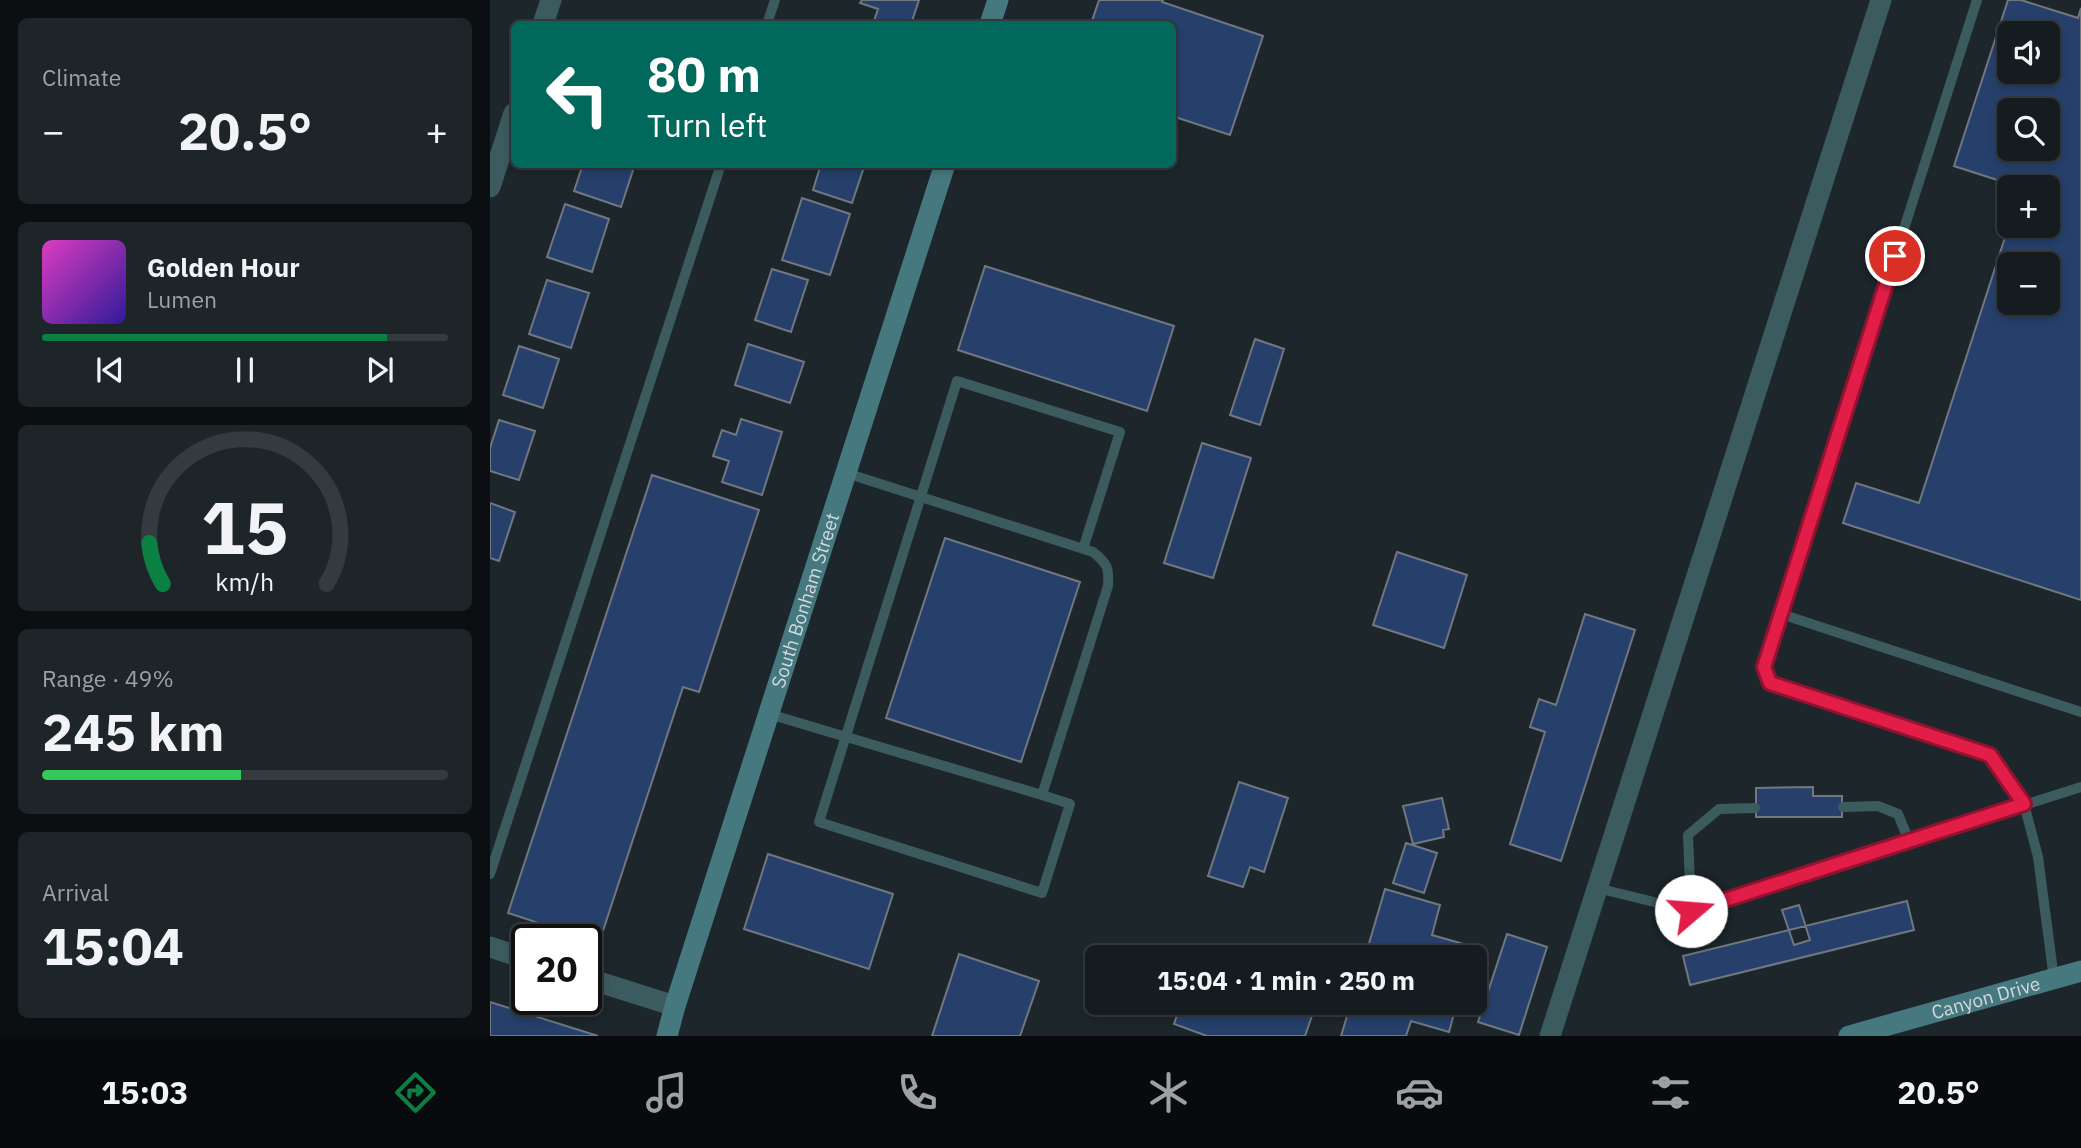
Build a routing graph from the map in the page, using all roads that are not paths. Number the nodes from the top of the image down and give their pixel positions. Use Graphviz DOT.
graph roads {
  1 [pos="551,0"];
  2 [pos="775,0"];
  3 [pos="998,0"];
  4 [pos="1881,0"];
  5 [pos="1977,0"];
  6 [pos="544,21"];
  7 [pos="768,21"];
  8 [pos="991,21"];
  9 [pos="511,122"];
  10 [pos="720,168"];
  11 [pos="944,168"];
  12 [pos="490,187"];
  13 [pos="846,473"];
  14 [pos="921,497"];
  15 [pos="1083,549"];
  16 [pos="1781,614"];
  17 [pos="2081,712"];
  18 [pos="769,714"];
  19 [pos="845,738"];
  20 [pos="2081,787"];
  21 [pos="1042,795"];
  22 [pos="2024,804"];
  23 [pos="1843,807"];
  24 [pos="1755,808"];
  25 [pos="1909,841"];
  26 [pos="490,874"];
  27 [pos="1597,888"];
  28 [pos="1691,911"];
  29 [pos="490,947"];
  30 [pos="511,954"];
  31 [pos="2081,971"];
  32 [pos="2054,979"];
  33 [pos="602,983"];
  34 [pos="675,1006"];
  35 [pos="667,1036"];
  36 [pos="1550,1036"];
  37 [pos="1849,1036"];
  1 -- 6 [label="street"];
  2 -- 7 [label="lane"];
  3 -- 8 [label="street"];
  4 -- 27 [label="street"];
  5 -- 16 [label="lane"];
  9 -- 12 [label="street"];
  10 -- 26 [label="lane"];
  11 -- 13 [label="street, South Bonham Street"];
  13 -- 14 [label="lane"];
  13 -- 18 [label="street, South Bonham Street"];
  14 -- 15 [label="lane"];
  14 -- 15 [label="lane"];
  14 -- 19 [label="lane"];
  15 -- 21 [label="lane"];
  16 -- 17 [label="lane"];
  16 -- 22 [label="lane"];
  18 -- 19 [label="lane"];
  18 -- 34 [label="street, South Bonham Street"];
  19 -- 21 [label="lane"];
  19 -- 21 [label="lane"];
  20 -- 22 [label="lane"];
  22 -- 25 [label="lane"];
  22 -- 32 [label="lane"];
  23 -- 25 [label="lane"];
  24 -- 28 [label="lane"];
  25 -- 28 [label="lane"];
  27 -- 28 [label="lane"];
  27 -- 36 [label="street"];
  29 -- 30 [label="street"];
  31 -- 32 [label="street, Canyon Drive"];
  32 -- 37 [label="street, Canyon Drive"];
  33 -- 34 [label="street"];
  34 -- 35 [label="street, South Bonham Street"];
}
